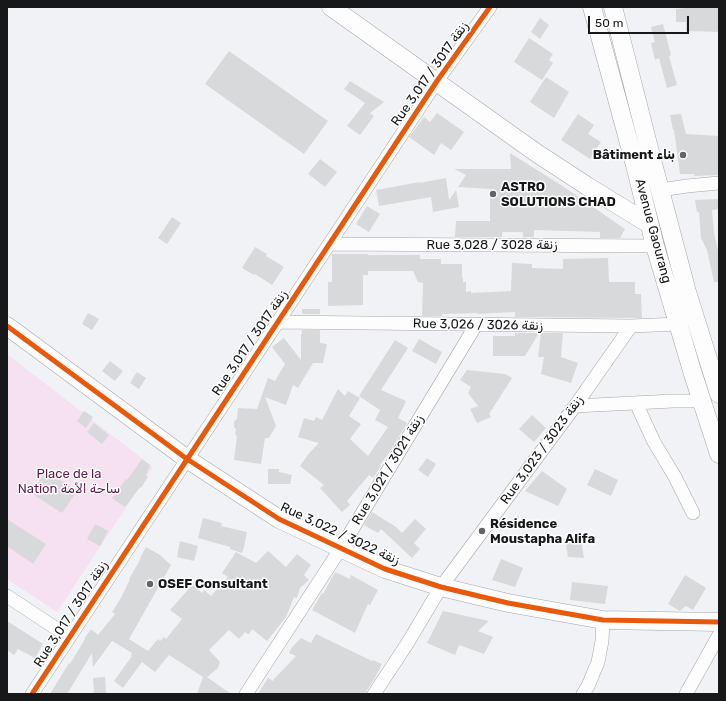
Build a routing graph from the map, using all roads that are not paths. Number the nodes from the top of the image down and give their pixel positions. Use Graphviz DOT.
graph roads {
  1 [pos="331,7"];
  2 [pos="490,7"];
  3 [pos="592,7"];
  4 [pos="613,7"];
  5 [pos="437,82"];
  6 [pos="719,183"];
  7 [pos="660,190"];
  8 [pos="650,224"];
  9 [pos="329,244"];
  10 [pos="655,246"];
  11 [pos="278,322"];
  12 [pos="476,324"];
  13 [pos="679,324"];
  14 [pos="7,326"];
  15 [pos="631,326"];
  16 [pos="719,394"];
  17 [pos="702,401"];
  18 [pos="636,403"];
  19 [pos="575,406"];
  20 [pos="719,454"];
  21 [pos="187,459"];
  22 [pos="693,513"];
  23 [pos="341,548"];
  24 [pos="441,587"];
  25 [pos="7,596"];
  26 [pos="603,620"];
  27 [pos="719,622"];
  28 [pos="719,635"];
  29 [pos="69,638"];
  30 [pos="32,694"];
  31 [pos="246,694"];
  32 [pos="374,694"];
  33 [pos="583,694"];
  34 [pos="686,694"];
  1 -- 5 [label="street"];
  2 -- 5 [label="street, Rue 3,017 / زنقة 3017"];
  3 -- 8 [label="street, Avenue Gaourang"];
  4 -- 7 [label="street, Avenue Gaourang"];
  5 -- 8 [label="street"];
  5 -- 9 [label="street, Rue 3,017 / زنقة 3017"];
  6 -- 7 [label="street"];
  7 -- 16 [label="street, Avenue Gaourang"];
  8 -- 10 [label="street, Avenue Gaourang"];
  9 -- 10 [label="street, Rue 3,028 / زنقة 3028"];
  9 -- 11 [label="street, Rue 3,017 / زنقة 3017"];
  10 -- 13 [label="street, Avenue Gaourang"];
  11 -- 12 [label="street, Rue 3,026 / زنقة 3026"];
  11 -- 21 [label="street, Rue 3,017 / زنقة 3017"];
  12 -- 15 [label="street, Rue 3,026 / زنقة 3026"];
  12 -- 23 [label="street, Rue 3,021 / زنقة 3021"];
  13 -- 15 [label="street, Rue 3,026 / زنقة 3026"];
  13 -- 17 [label="street, Avenue Gaourang"];
  14 -- 21 [label="street, Rue 3,022 / زنقة 3022"];
  15 -- 19 [label="street, Rue 3,023 / زنقة 3023"];
  17 -- 18 [label="street"];
  17 -- 20 [label="street, Avenue Gaourang"];
  18 -- 19 [label="street"];
  18 -- 22 [label="street"];
  19 -- 24 [label="street, Rue 3,023 / زنقة 3023"];
  21 -- 23 [label="street, Rue 3,022 / زنقة 3022"];
  21 -- 29 [label="street, Rue 3,017 / زنقة 3017"];
  23 -- 24 [label="street, Rue 3,022 / زنقة 3022"];
  23 -- 31 [label="street, Rue 3,021 / زنقة 3021"];
  24 -- 26 [label="street, Rue 3,022 / زنقة 3022"];
  24 -- 32 [label="street, Rue 3,023 / زنقة 3023"];
  25 -- 29 [label="street"];
  26 -- 27 [label="street, Rue 3,022 / زنقة 3022"];
  26 -- 33 [label="street"];
  28 -- 34 [label="street"];
  29 -- 30 [label="street, Rue 3,017 / زنقة 3017"];
}
